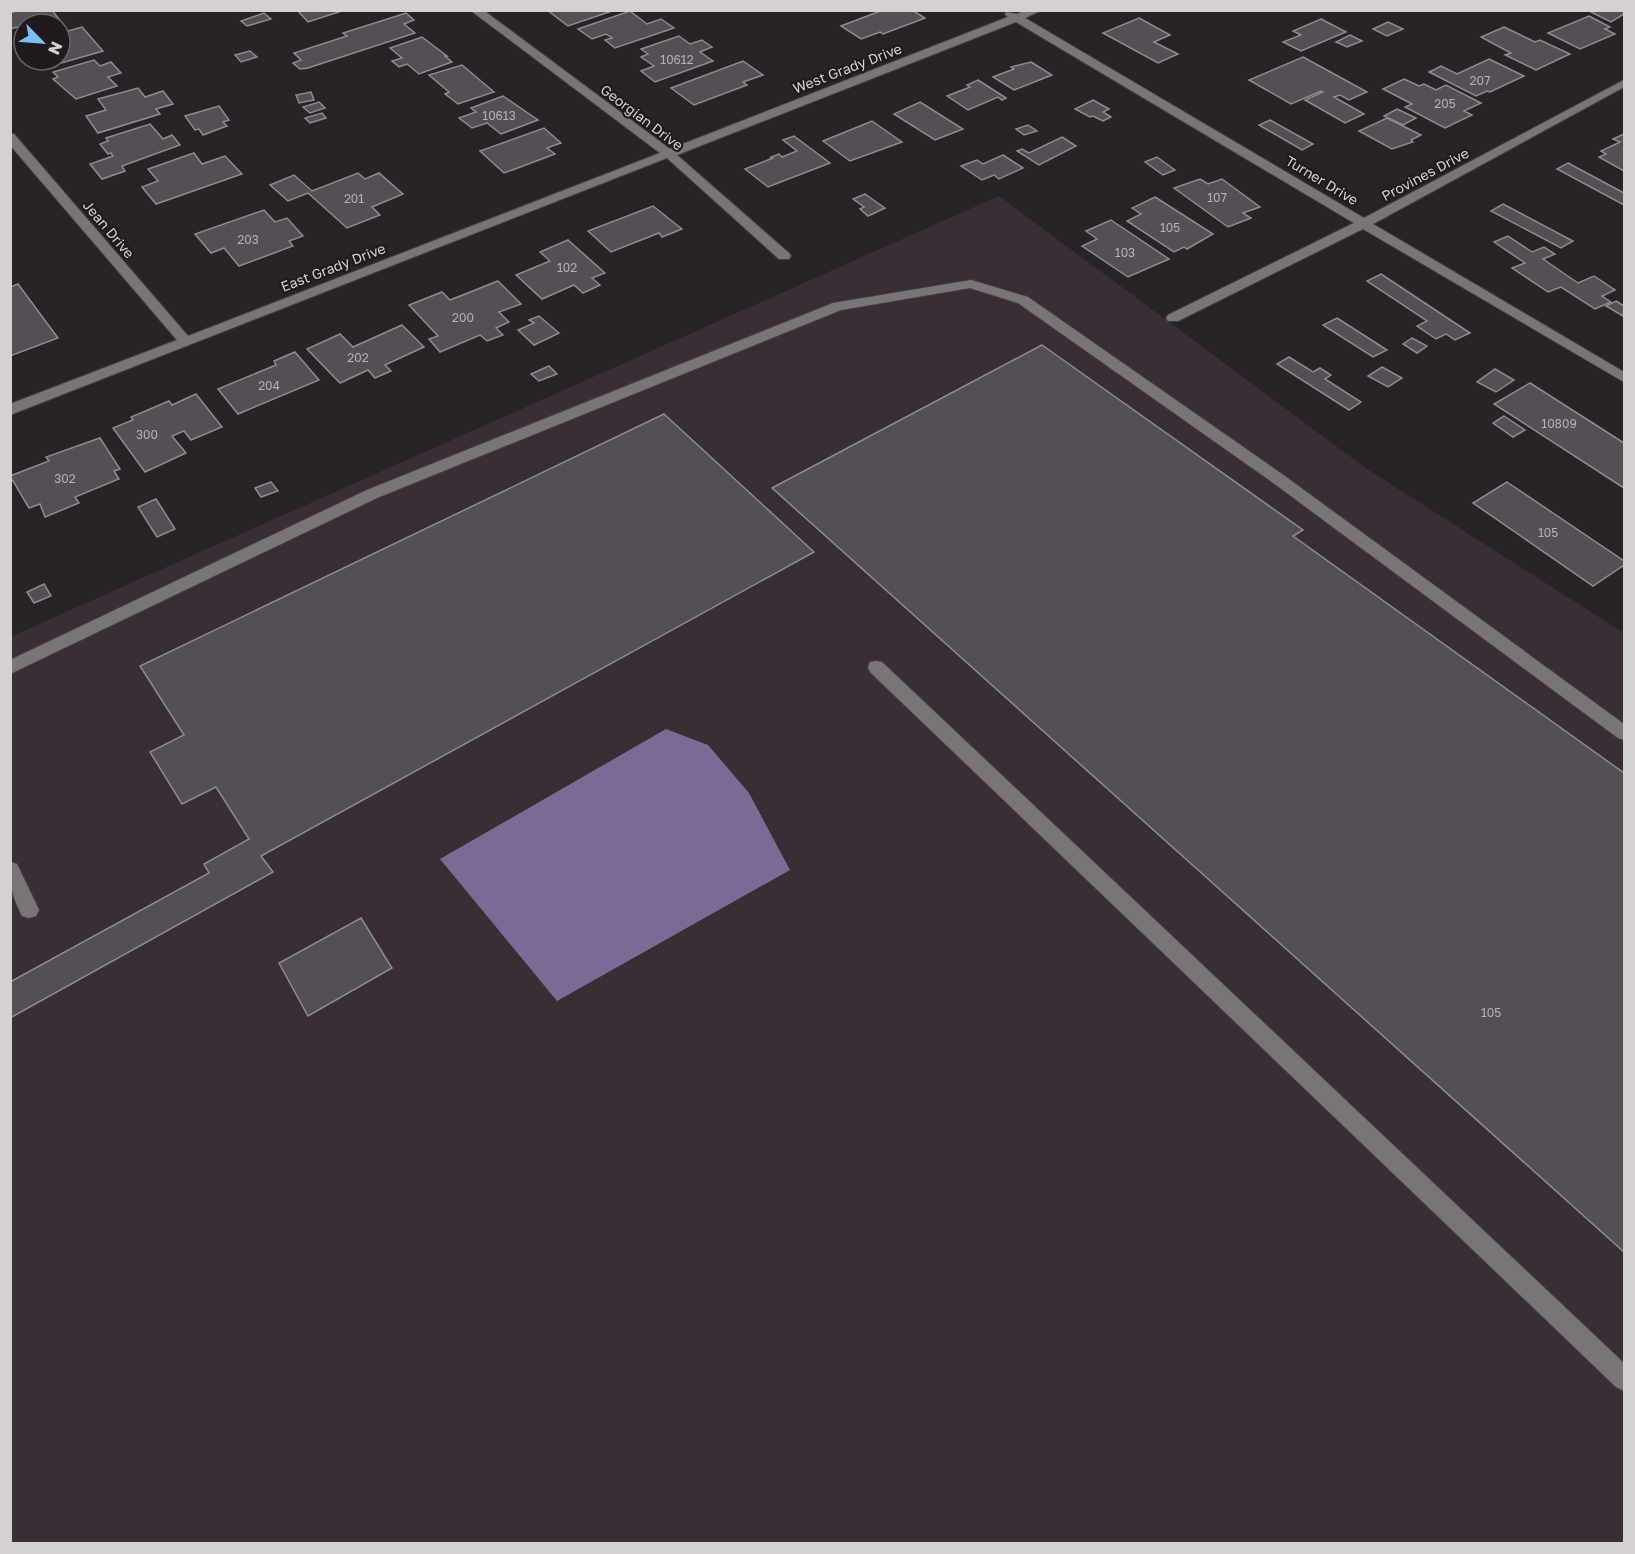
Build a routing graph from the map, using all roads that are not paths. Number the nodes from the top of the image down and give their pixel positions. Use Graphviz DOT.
graph roads {
  1 [pos="475,10"];
  2 [pos="1004,10"];
  3 [pos="1037,10"];
  4 [pos="1017,18"];
  5 [pos="1624,83"];
  6 [pos="10,137"];
  7 [pos="668,153"];
  8 [pos="1365,223"];
  9 [pos="784,256"];
  10 [pos="1173,318"];
  11 [pos="184,341"];
  12 [pos="1624,378"];
  13 [pos="10,410"];
  14 [pos="876,667"];
  15 [pos="10,668"];
  16 [pos="1624,733"];
  17 [pos="10,870"];
  18 [pos="29,910"];
  19 [pos="1624,1379"];
  1 -- 7 [label="street, Georgian Drive"];
  2 -- 4 [label="street, Turner Drive"];
  3 -- 4 [label="street, West Grady Drive"];
  4 -- 7 [label="street, West Grady Drive"];
  4 -- 8 [label="street, Turner Drive"];
  5 -- 8 [label="street, Provines Drive"];
  6 -- 11 [label="street, Jean Drive"];
  7 -- 9 [label="street, Georgian Drive"];
  7 -- 11 [label="street, East Grady Drive"];
  8 -- 10 [label="street, Provines Drive"];
  8 -- 12 [label="street, Turner Drive"];
  11 -- 13 [label="street, East Grady Drive"];
  14 -- 19 [label="street"];
  15 -- 16 [label="street"];
  17 -- 18 [label="street"];
}
